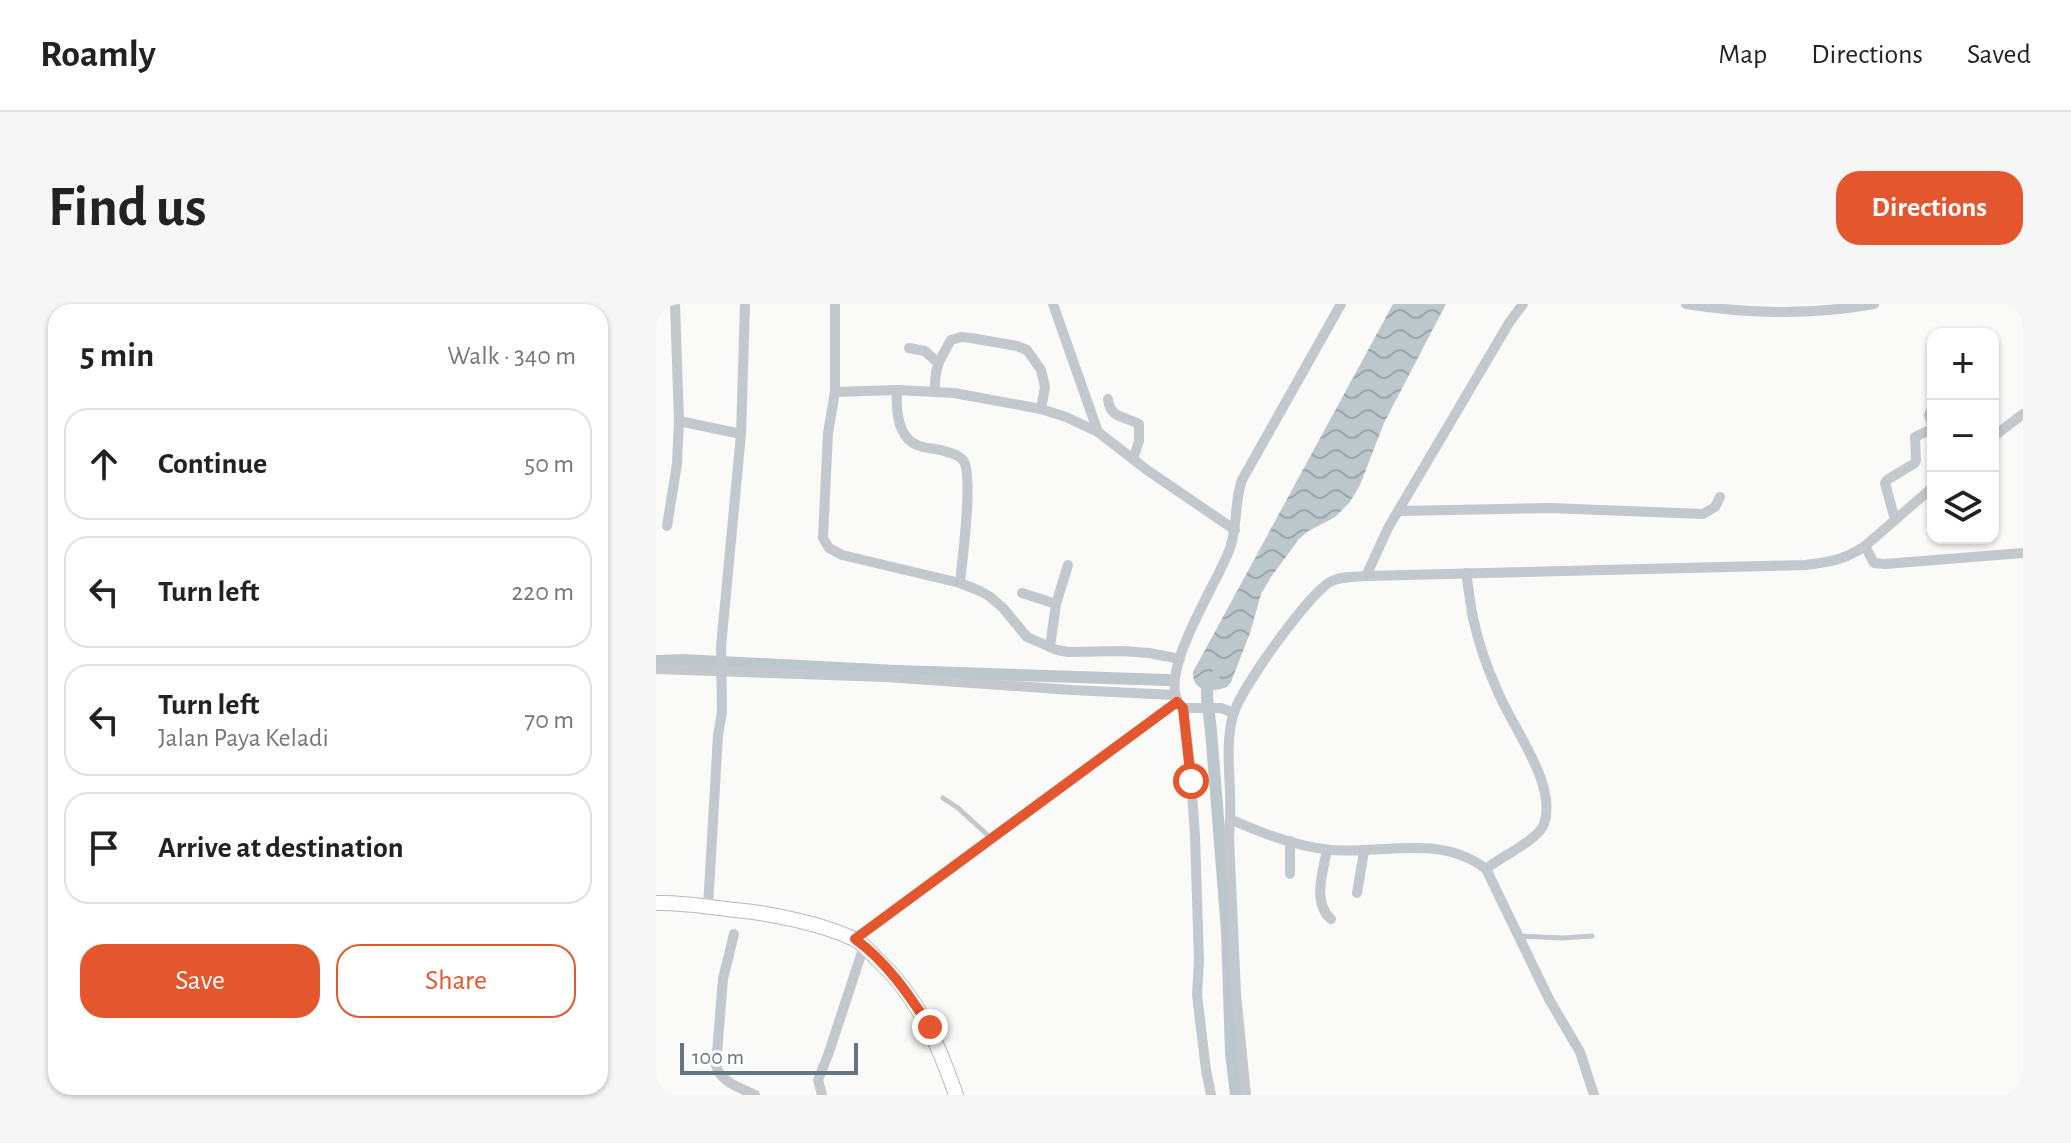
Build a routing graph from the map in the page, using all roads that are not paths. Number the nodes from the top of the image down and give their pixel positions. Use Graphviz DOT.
graph roads {
  1 [pos="675,304"];
  2 [pos="745,304"];
  3 [pos="835,304"];
  4 [pos="1053,304"];
  5 [pos="1341,304"];
  6 [pos="1523,304"];
  7 [pos="1686,304"];
  8 [pos="1874,304"];
  9 [pos="909,348"];
  10 [pos="938,363"];
  11 [pos="897,390"];
  12 [pos="935,391"];
  13 [pos="835,392"];
  14 [pos="1108,399"];
  15 [pos="1041,409"];
  16 [pos="2023,414"];
  17 [pos="679,421"];
  18 [pos="1927,431"];
  19 [pos="1098,432"];
  20 [pos="1999,432"];
  21 [pos="741,434"];
  22 [pos="1133,459"];
  23 [pos="1927,492"];
  24 [pos="1720,497"];
  25 [pos="1399,511"];
  26 [pos="1895,520"];
  27 [pos="667,526"];
  28 [pos="1235,530"];
  29 [pos="1865,546"];
  30 [pos="2023,553"];
  31 [pos="1850,556"];
  32 [pos="1874,563"];
  33 [pos="1068,565"];
  34 [pos="1466,573"];
  35 [pos="1366,576"];
  36 [pos="960,583"];
  37 [pos="1022,593"];
  38 [pos="1056,604"];
  39 [pos="1050,647"];
  40 [pos="1180,659"];
  41 [pos="656,669"];
  42 [pos="720,669"];
  43 [pos="1182,704"];
  44 [pos="1234,713"];
  45 [pos="943,798"];
  46 [pos="1230,819"];
  47 [pos="992,839"];
  48 [pos="1290,841"];
  49 [pos="1327,850"];
  50 [pos="1364,851"];
  51 [pos="1486,869"];
  52 [pos="1290,874"];
  53 [pos="1357,893"];
  54 [pos="656,903"];
  55 [pos="708,907"];
  56 [pos="1331,919"];
  57 [pos="734,934"];
  58 [pos="1519,936"];
  59 [pos="1592,936"];
  60 [pos="860,942"];
  61 [pos="755,1095"];
  62 [pos="822,1095"];
  63 [pos="956,1095"];
  64 [pos="1211,1095"];
  65 [pos="1246,1095"];
  66 [pos="1594,1095"];
  1 -- 17 [label="street"];
  2 -- 21 [label="street"];
  3 -- 13 [label="street"];
  4 -- 19 [label="street"];
  5 -- 28 [label="street"];
  6 -- 25 [label="street"];
  7 -- 8 [label="street"];
  9 -- 10 [label="street"];
  10 -- 12 [label="street"];
  10 -- 15 [label="street"];
  11 -- 12 [label="street"];
  11 -- 13 [label="street"];
  11 -- 36 [label="street"];
  12 -- 15 [label="street"];
  13 -- 36 [label="street"];
  14 -- 22 [label="street"];
  15 -- 19 [label="street"];
  16 -- 20 [label="street"];
  17 -- 21 [label="street"];
  17 -- 27 [label="street"];
  18 -- 26 [label="street"];
  19 -- 22 [label="street"];
  21 -- 42 [label="street"];
  22 -- 28 [label="street"];
  23 -- 26 [label="street"];
  24 -- 25 [label="street"];
  25 -- 35 [label="street"];
  26 -- 29 [label="street"];
  28 -- 40 [label="street"];
  29 -- 31 [label="street"];
  29 -- 32 [label="street"];
  30 -- 32 [label="street"];
  31 -- 32 [label="street"];
  31 -- 34 [label="street"];
  33 -- 38 [label="street"];
  34 -- 35 [label="street"];
  34 -- 51 [label="street"];
  35 -- 44 [label="street"];
  36 -- 39 [label="street"];
  37 -- 38 [label="street"];
  38 -- 39 [label="street"];
  39 -- 40 [label="street"];
  40 -- 43 [label="street"];
  41 -- 42 [label="street"];
  42 -- 43 [label="street"];
  42 -- 55 [label="street"];
  43 -- 44 [label="street"];
  43 -- 47 [label="street"];
  43 -- 64 [label="street"];
  44 -- 46 [label="street"];
  45 -- 47 [label="lane"];
  46 -- 48 [label="street"];
  46 -- 65 [label="street"];
  47 -- 60 [label="street"];
  48 -- 49 [label="street"];
  48 -- 52 [label="street"];
  49 -- 50 [label="street"];
  49 -- 56 [label="street"];
  50 -- 51 [label="street"];
  50 -- 53 [label="street"];
  51 -- 58 [label="street"];
  54 -- 55 [label="main road"];
  55 -- 60 [label="main road"];
  57 -- 61 [label="street"];
  58 -- 59 [label="lane"];
  58 -- 66 [label="street"];
  60 -- 62 [label="street"];
  60 -- 63 [label="main road"];
}
